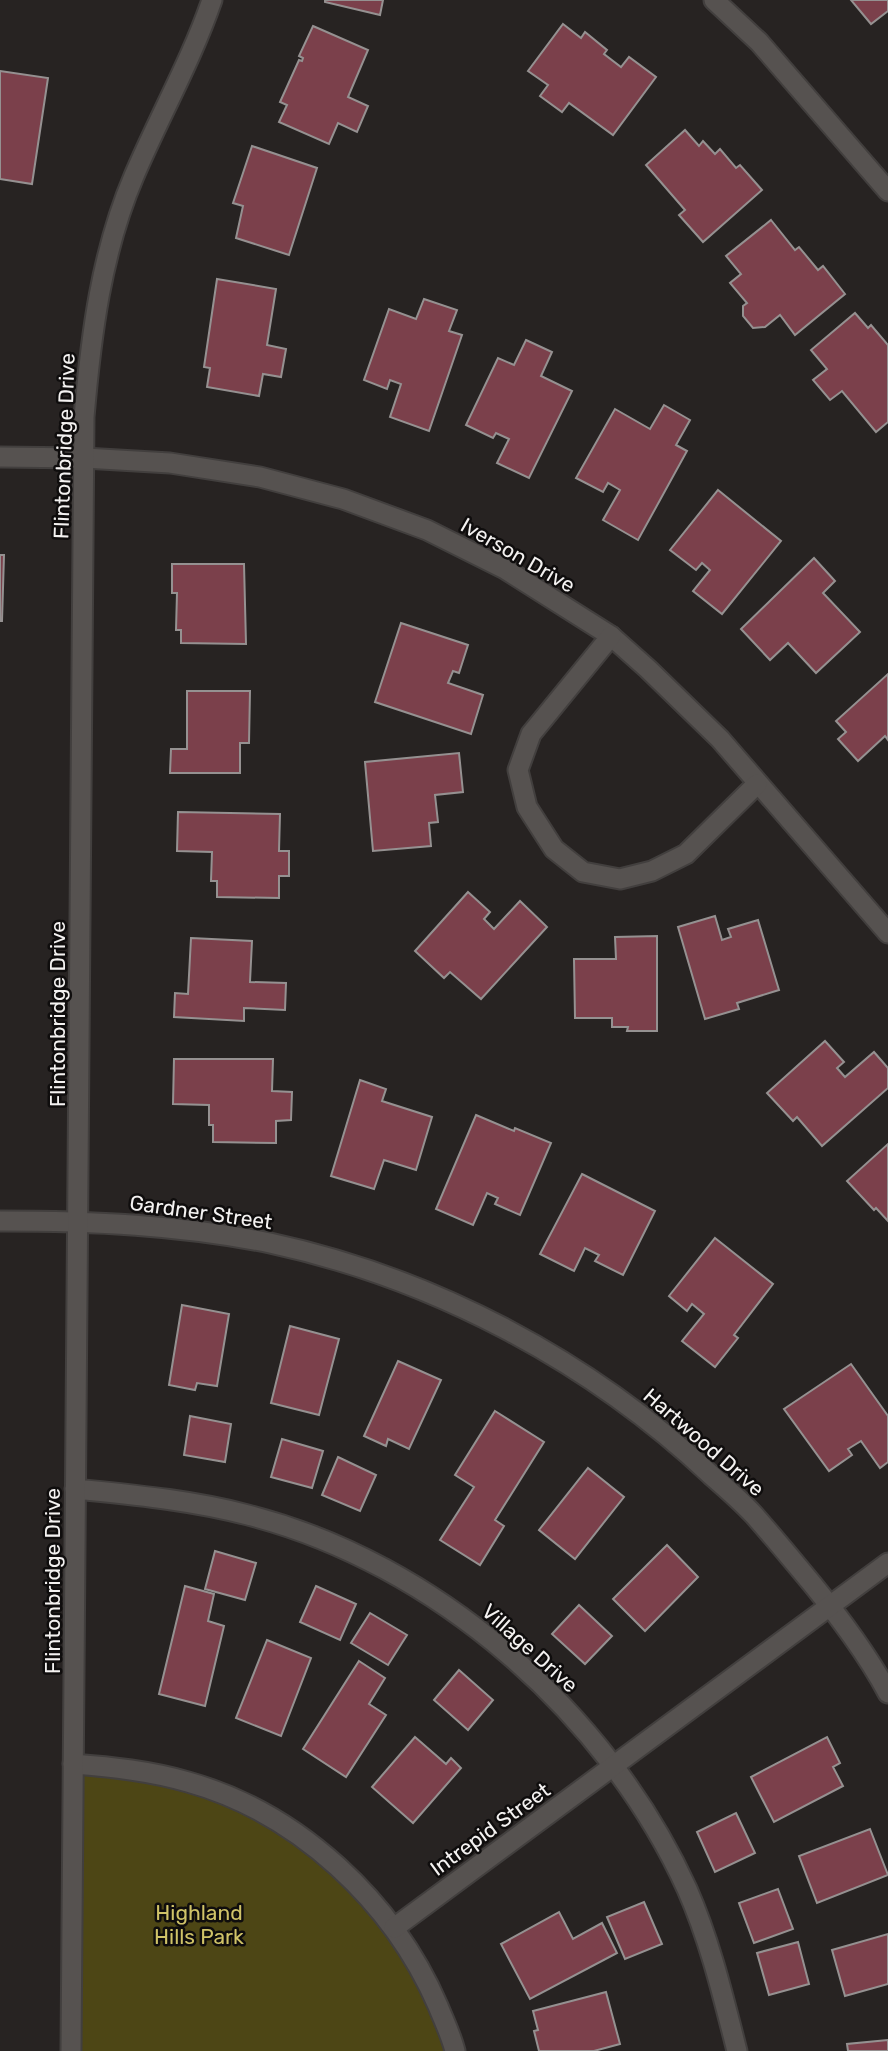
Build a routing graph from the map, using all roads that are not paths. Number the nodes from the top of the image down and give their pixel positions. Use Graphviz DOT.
graph roads {
  1 [pos="212,0"];
  2 [pos="714,0"];
  3 [pos="888,191"];
  4 [pos="0,457"];
  5 [pos="84,458"];
  6 [pos="611,636"];
  7 [pos="757,784"];
  8 [pos="888,933"];
  9 [pos="0,1221"];
  10 [pos="78,1221"];
  11 [pos="390,1279"];
  12 [pos="75,1489"];
  13 [pos="888,1563"];
  14 [pos="831,1606"];
  15 [pos="888,1693"];
  16 [pos="73,1764"];
  17 [pos="613,1767"];
  18 [pos="394,1928"];
  19 [pos="71,2051"];
  20 [pos="455,2051"];
  21 [pos="737,2051"];
  1 -- 5 [label="street, Flintonbridge Drive"];
  2 -- 3 [label="street"];
  4 -- 5 [label="street, Iverson Drive"];
  5 -- 6 [label="street, Iverson Drive"];
  5 -- 10 [label="street, Flintonbridge Drive"];
  6 -- 7 [label="street, Iverson Drive"];
  6 -- 7 [label="street"];
  7 -- 8 [label="street, Iverson Drive"];
  9 -- 10 [label="street, Gardner Street"];
  10 -- 11 [label="street, Gardner Street"];
  10 -- 12 [label="street, Flintonbridge Drive"];
  11 -- 14 [label="street, Hartwood Drive"];
  12 -- 16 [label="street, Flintonbridge Drive"];
  12 -- 17 [label="street, Village Drive"];
  13 -- 14 [label="street"];
  14 -- 15 [label="street, Hartwood Drive"];
  14 -- 17 [label="street"];
  16 -- 18 [label="street"];
  16 -- 19 [label="street, Flintonbridge Drive"];
  17 -- 18 [label="street, Intrepid Street"];
  17 -- 21 [label="street, Village Drive"];
  18 -- 20 [label="street"];
}
